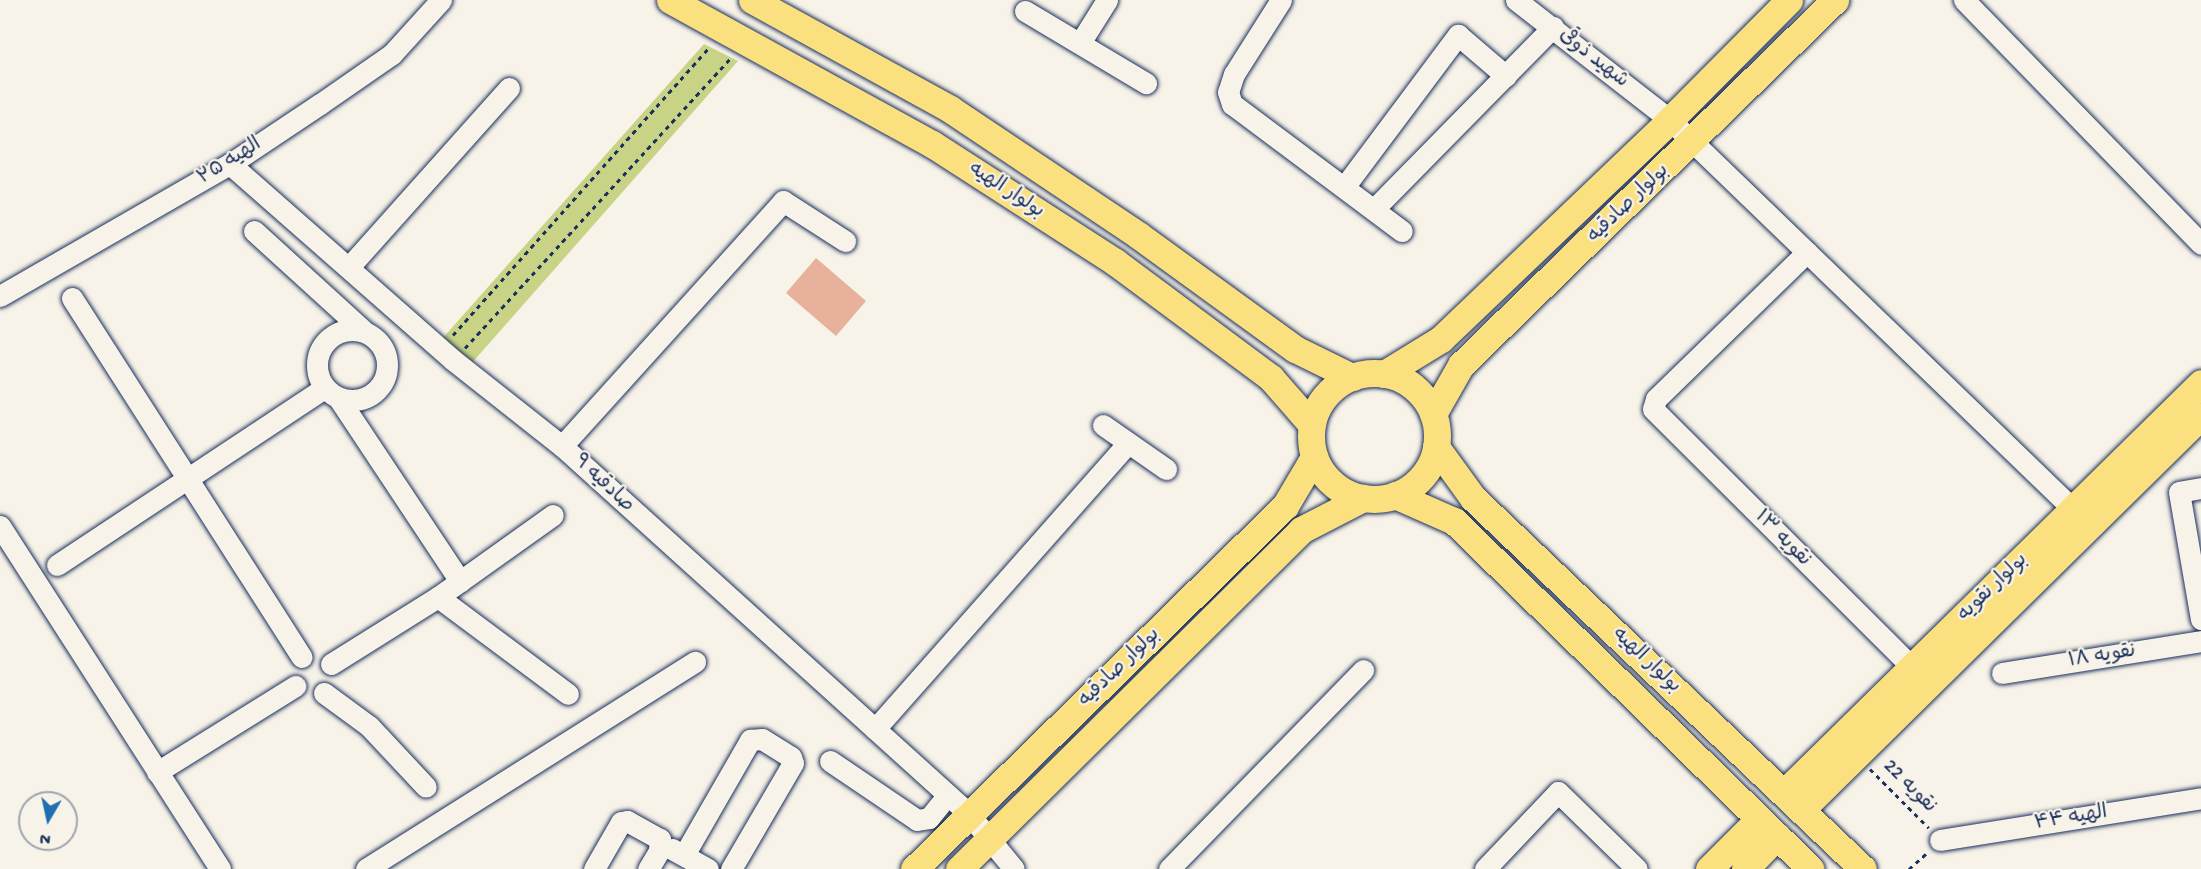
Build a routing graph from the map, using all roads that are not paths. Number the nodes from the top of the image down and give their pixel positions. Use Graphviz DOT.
graph roads {
  1 [pos="441,0"];
  2 [pos="670,0"];
  3 [pos="752,0"];
  4 [pos="1107,0"];
  5 [pos="1281,0"];
  6 [pos="1516,0"];
  7 [pos="1789,0"];
  8 [pos="1835,0"];
  9 [pos="1964,0"];
  10 [pos="1025,11"];
  11 [pos="1553,27"];
  12 [pos="1080,43"];
  13 [pos="1506,76"];
  14 [pos="1146,83"];
  15 [pos="509,88"];
  16 [pos="1671,120"];
  17 [pos="1693,142"];
  18 [pos="230,164"];
  19 [pos="1345,186"];
  20 [pos="1375,208"];
  21 [pos="254,231"];
  22 [pos="1402,231"];
  23 [pos="845,241"];
  24 [pos="2201,244"];
  25 [pos="1807,252"];
  26 [pos="349,267"];
  27 [pos="0,296"];
  28 [pos="72,298"];
  29 [pos="365,332"];
  30 [pos="1441,339"];
  31 [pos="1461,365"];
  32 [pos="1384,374"];
  33 [pos="1352,377"];
  34 [pos="2201,383"];
  35 [pos="332,393"];
  36 [pos="1433,414"];
  37 [pos="2201,416"];
  38 [pos="1312,425"];
  39 [pos="1103,426"];
  40 [pos="1128,443"];
  41 [pos="562,446"];
  42 [pos="1436,447"];
  43 [pos="1314,457"];
  44 [pos="1166,469"];
  45 [pos="187,475"];
  46 [pos="2201,488"];
  47 [pos="1395,495"];
  48 [pos="1363,498"];
  49 [pos="2073,509"];
  50 [pos="553,515"];
  51 [pos="0,526"];
  52 [pos="57,565"];
  53 [pos="459,581"];
  54 [pos="438,597"];
  55 [pos="2201,619"];
  56 [pos="2201,641"];
  57 [pos="302,657"];
  58 [pos="695,662"];
  59 [pos="330,664"];
  60 [pos="1912,668"];
  61 [pos="1364,670"];
  62 [pos="2002,673"];
  63 [pos="295,686"];
  64 [pos="324,693"];
  65 [pos="568,694"];
  66 [pos="874,729"];
  67 [pos="830,761"];
  68 [pos="157,772"];
  69 [pos="426,787"];
  70 [pos="947,796"];
  71 [pos="2201,798"];
  72 [pos="1793,800"];
  73 [pos="968,813"];
  74 [pos="1768,828"];
  75 [pos="990,838"];
  76 [pos="1940,840"];
  77 [pos="661,844"];
  78 [pos="684,855"];
  79 [pos="220,869"];
  80 [pos="366,869"];
  81 [pos="594,869"];
  82 [pos="648,869"];
  83 [pos="708,869"];
  84 [pos="731,869"];
  85 [pos="914,869"];
  86 [pos="959,869"];
  87 [pos="1014,869"];
  88 [pos="1168,869"];
  89 [pos="1485,869"];
  90 [pos="1636,869"];
  91 [pos="1710,869"];
  92 [pos="1744,869"];
  93 [pos="1810,869"];
  94 [pos="1863,869"];
  1 -- 18 [label="street, الهیه ۲۵"];
  2 -- 38 [label="main road, بولوار الهیه"];
  3 -- 33 [label="main road, بولوار الهیه"];
  4 -- 12 [label="street"];
  5 -- 19 [label="street"];
  6 -- 11 [label="street, شهید ذوقی"];
  7 -- 16 [label="main road, بولوار صادقیه"];
  8 -- 17 [label="main road, بولوار صادقیه"];
  9 -- 24 [label="street"];
  10 -- 12 [label="street"];
  11 -- 13 [label="street"];
  11 -- 16 [label="street, شهید ذوقی"];
  12 -- 14 [label="street"];
  13 -- 19 [label="street"];
  13 -- 20 [label="street"];
  15 -- 26 [label="street"];
  16 -- 17 [label="street, شهید ذوقی"];
  16 -- 30 [label="main road, بولوار صادقیه"];
  17 -- 25 [label="street, شهید ذوقی"];
  17 -- 31 [label="main road, بولوار صادقیه"];
  18 -- 26 [label="street, صادقیه ۹"];
  18 -- 27 [label="street, الهیه ۲۵"];
  19 -- 20 [label="street"];
  20 -- 22 [label="street"];
  21 -- 29 [label="street"];
  23 -- 41 [label="street"];
  25 -- 49 [label="street, شهید ذوقی"];
  25 -- 60 [label="street, نقویه ۱۳"];
  26 -- 41 [label="street, صادقیه ۹"];
  28 -- 45 [label="street"];
  29 -- 35 [label="street"];
  29 -- 35 [label="street"];
  30 -- 31 [label="main road"];
  30 -- 32 [label="main road, بولوار صادقیه"];
  31 -- 36 [label="main road, بولوار صادقیه"];
  32 -- 33 [label="main road"];
  32 -- 36 [label="main road"];
  33 -- 38 [label="main road"];
  34 -- 49 [label="main road, بولوار نقویه"];
  35 -- 45 [label="street"];
  35 -- 53 [label="street"];
  36 -- 42 [label="main road"];
  37 -- 72 [label="main road, بولوار نقویه"];
  38 -- 43 [label="main road"];
  39 -- 40 [label="street"];
  40 -- 44 [label="street"];
  40 -- 66 [label="street"];
  41 -- 66 [label="street, صادقیه ۹"];
  42 -- 47 [label="main road"];
  42 -- 72 [label="main road, بولوار الهیه"];
  43 -- 48 [label="main road"];
  43 -- 73 [label="main road, بولوار صادقیه"];
  45 -- 52 [label="street"];
  45 -- 57 [label="street"];
  46 -- 55 [label="street"];
  47 -- 48 [label="main road"];
  47 -- 74 [label="main road, بولوار الهیه"];
  48 -- 75 [label="main road, بولوار صادقیه"];
  49 -- 60 [label="main road, بولوار نقویه"];
  50 -- 53 [label="street"];
  51 -- 68 [label="street"];
  53 -- 54 [label="street"];
  54 -- 59 [label="street"];
  54 -- 65 [label="street"];
  56 -- 62 [label="street, نقویه ۱۸"];
  57 -- 59 [label="street"];
  57 -- 63 [label="street"];
  58 -- 80 [label="street"];
  59 -- 64 [label="street"];
  60 -- 72 [label="main road, بولوار نقویه"];
  61 -- 88 [label="street"];
  63 -- 64 [label="street"];
  63 -- 68 [label="street"];
  64 -- 69 [label="street"];
  66 -- 70 [label="street, صادقیه ۹"];
  67 -- 70 [label="street"];
  68 -- 79 [label="street"];
  70 -- 73 [label="street, صادقیه ۹"];
  71 -- 76 [label="street, الهیه ۴۴"];
  72 -- 94 [label="main road, بولوار الهیه"];
  73 -- 75 [label="street, صادقیه ۹"];
  73 -- 85 [label="main road, بولوار صادقیه"];
  74 -- 91 [label="main road"];
  74 -- 92 [label="main road"];
  74 -- 93 [label="main road, بولوار الهیه"];
  75 -- 86 [label="main road, بولوار صادقیه"];
  75 -- 87 [label="street, صادقیه ۹"];
  77 -- 78 [label="street"];
  77 -- 81 [label="street"];
  77 -- 82 [label="street"];
  78 -- 83 [label="street"];
  78 -- 84 [label="street"];
  89 -- 90 [label="street"];
}
